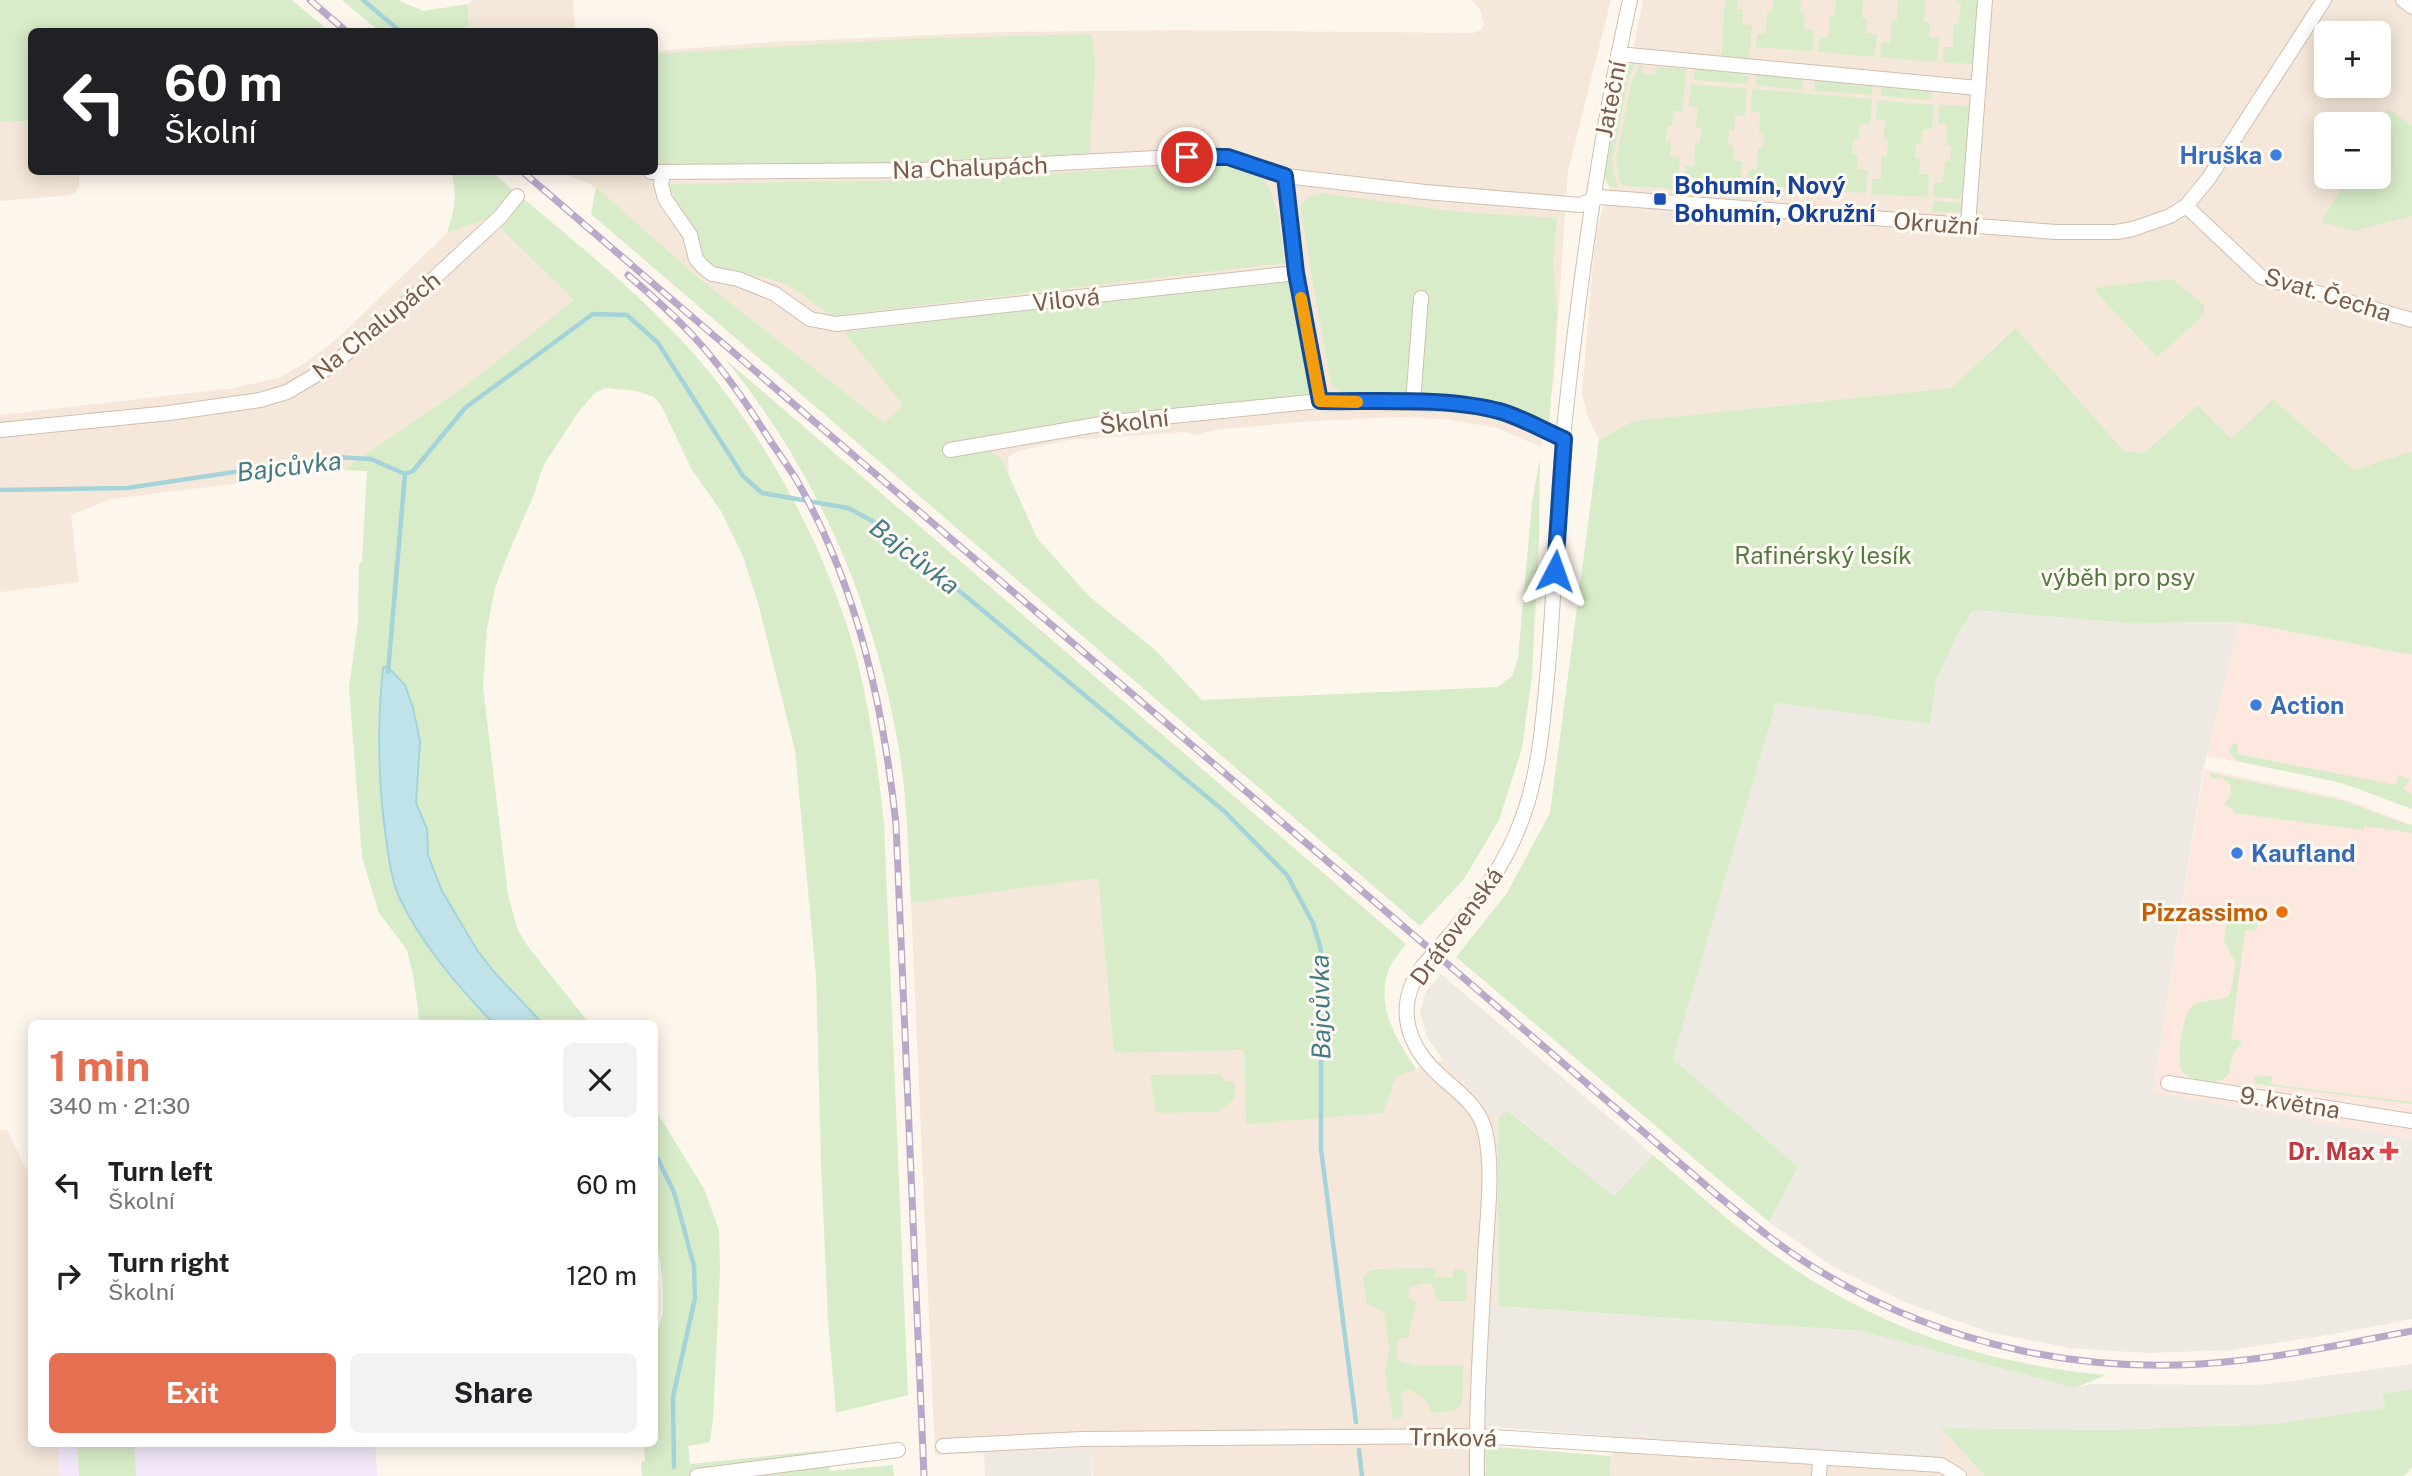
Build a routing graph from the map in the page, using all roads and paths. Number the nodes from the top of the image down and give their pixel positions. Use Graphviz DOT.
graph roads {
  1 [pos="1630,0"];
  2 [pos="1985,0"];
  3 [pos="2324,0"];
  4 [pos="2403,0"];
  5 [pos="2412,7"];
  6 [pos="1618,54"];
  7 [pos="1978,88"];
  8 [pos="658,172"];
  9 [pos="658,175"];
  10 [pos="1285,176"];
  11 [pos="517,195"];
  12 [pos="1591,199"];
  13 [pos="2186,206"];
  14 [pos="1968,225"];
  15 [pos="1296,273"];
  16 [pos="1421,298"];
  17 [pos="2412,320"];
  18 [pos="1320,401"];
  19 [pos="1413,403"];
  20 [pos="0,430"];
  21 [pos="1564,439"];
  22 [pos="950,450"];
  23 [pos="2168,1083"];
  24 [pos="2412,1121"];
  25 [pos="1477,1436"];
  26 [pos="943,1446"];
  27 [pos="898,1450"];
  28 [pos="1820,1459"];
  29 [pos="697,1476"];
  30 [pos="1477,1476"];
  31 [pos="1819,1476"];
  32 [pos="1959,1476"];
  1 -- 6 [label="street, Jateční"];
  2 -- 7 [label="street"];
  3 -- 13 [label="street, Okružní"];
  4 -- 5 [label="street"];
  6 -- 7 [label="street"];
  6 -- 12 [label="street, Jateční"];
  7 -- 14 [label="street"];
  8 -- 10 [label="street, Na Chalupách"];
  9 -- 15 [label="street, Vilová"];
  10 -- 12 [label="street, Na Chalupách"];
  10 -- 15 [label="street"];
  11 -- 20 [label="street, Na Chalupách"];
  12 -- 14 [label="street, Okružní"];
  12 -- 21 [label="street"];
  13 -- 14 [label="street, Okružní"];
  13 -- 17 [label="street, Svat. Čecha"];
  15 -- 18 [label="street"];
  16 -- 19 [label="street"];
  18 -- 19 [label="street, Školní"];
  18 -- 22 [label="street, Školní"];
  19 -- 21 [label="street, Školní"];
  21 -- 25 [label="street, Drátovenská, bridge"];
  23 -- 24 [label="street, 9. května"];
  25 -- 26 [label="street, Trnková"];
  25 -- 28 [label="street, Trnková"];
  25 -- 30 [label="street, Drátovenská"];
  27 -- 29 [label="street"];
  28 -- 31 [label="street"];
  28 -- 32 [label="street, Trnková"];
}
